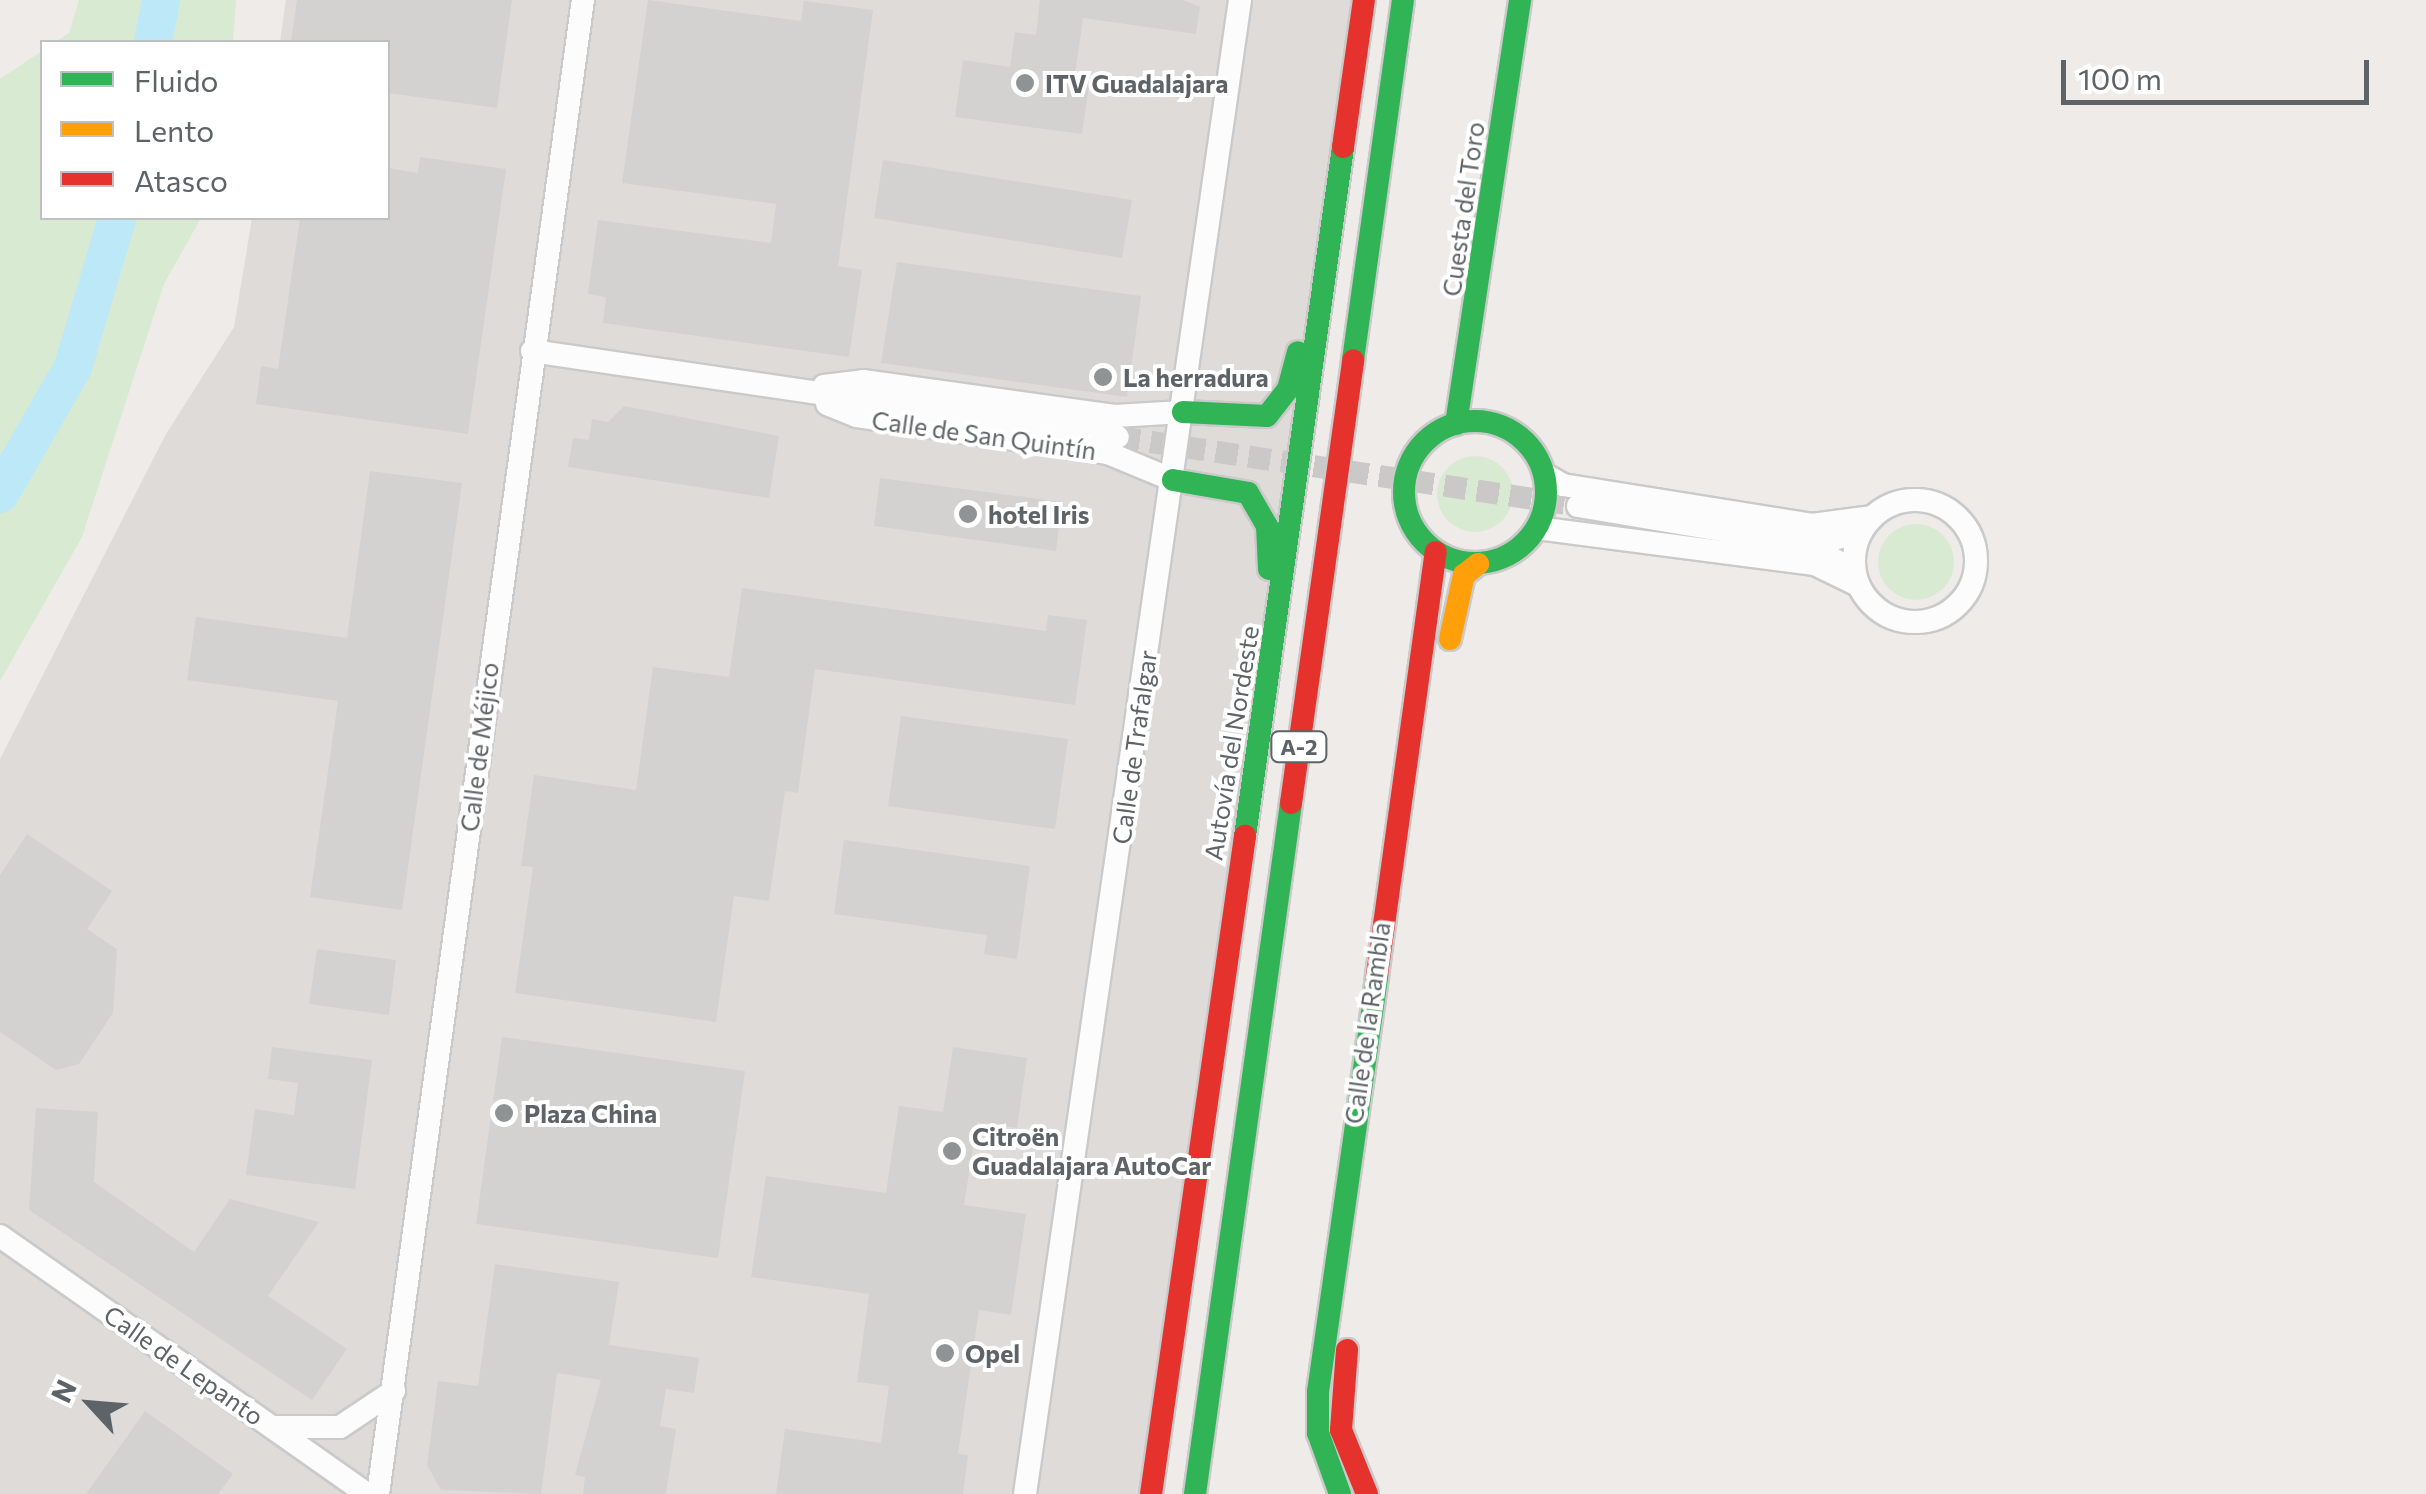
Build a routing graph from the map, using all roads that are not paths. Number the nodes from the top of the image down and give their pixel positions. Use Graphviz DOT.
graph roads {
  1 [pos="583,0"];
  2 [pos="1240,0"];
  3 [pos="1348,0"];
  4 [pos="1364,0"];
  5 [pos="1402,0"];
  6 [pos="1520,0"];
  7 [pos="1542,0"];
  8 [pos="532,351"];
  9 [pos="796,390"];
  10 [pos="1182,412"];
  11 [pos="1484,422"];
  12 [pos="1456,424"];
  13 [pos="1118,438"];
  14 [pos="1544,474"];
  15 [pos="1173,480"];
  16 [pos="1578,506"];
  17 [pos="1866,524"];
  18 [pos="1537,528"];
  19 [pos="1810,545"];
  20 [pos="1436,552"];
  21 [pos="1478,564"];
  22 [pos="1856,578"];
  23 [pos="1258,737"];
  24 [pos="0,1236"];
  25 [pos="394,1391"];
  26 [pos="272,1427"];
  27 [pos="367,1494"];
  28 [pos="378,1494"];
  29 [pos="1025,1494"];
  30 [pos="1151,1494"];
  31 [pos="1195,1494"];
  32 [pos="1340,1494"];
  33 [pos="1368,1494"];
  1 -- 8 [label="street, Calle de Méjico"];
  2 -- 10 [label="street, Calle de Trafalgar"];
  3 -- 10 [label="main road"];
  4 -- 23 [label="main road, Autovía del Nordeste / A-2"];
  5 -- 31 [label="main road, A-2"];
  6 -- 12 [label="main road, Cuesta del Toro"];
  7 -- 11 [label="main road"];
  8 -- 9 [label="street, Calle de San Quintín"];
  8 -- 25 [label="street, Calle de Méjico"];
  9 -- 10 [label="street, Calle de San Quintín"];
  9 -- 13 [label="street, Calle de San Quintín"];
  9 -- 15 [label="street, Calle de San Quintín"];
  10 -- 15 [label="street, Calle de Trafalgar"];
  11 -- 12 [label="main road"];
  11 -- 14 [label="main road"];
  12 -- 20 [label="main road"];
  14 -- 17 [label="street"];
  14 -- 18 [label="main road"];
  15 -- 23 [label="main road"];
  15 -- 29 [label="street, Calle de Trafalgar"];
  16 -- 19 [label="street"];
  17 -- 19 [label="street"];
  17 -- 22 [label="street"];
  17 -- 22 [label="street"];
  18 -- 21 [label="main road"];
  18 -- 22 [label="street"];
  19 -- 22 [label="street"];
  20 -- 21 [label="main road"];
  20 -- 32 [label="main road"];
  21 -- 33 [label="main road, Calle de la Rambla"];
  23 -- 30 [label="main road, Autovía del Nordeste / A-2"];
  24 -- 26 [label="street, Calle de Lepanto"];
  25 -- 26 [label="street"];
  25 -- 28 [label="street, Calle de Méjico"];
  26 -- 27 [label="street, Calle de Lepanto"];
}
